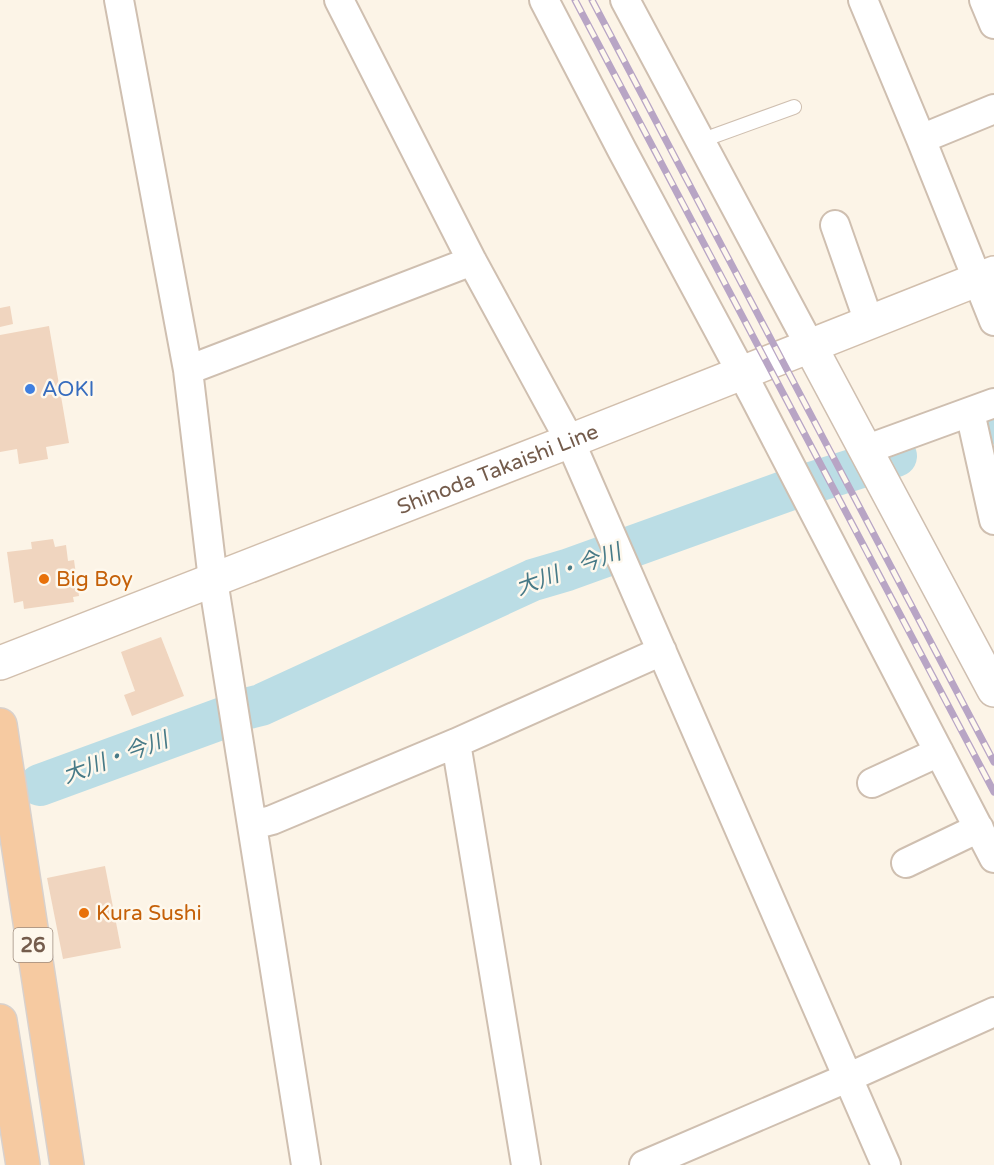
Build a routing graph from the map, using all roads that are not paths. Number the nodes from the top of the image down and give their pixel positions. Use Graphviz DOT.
graph roads {
  1 [pos="119,0"];
  2 [pos="339,0"];
  3 [pos="544,0"];
  4 [pos="625,0"];
  5 [pos="863,0"];
  6 [pos="984,0"];
  7 [pos="994,24"];
  8 [pos="794,107"];
  9 [pos="994,109"];
  10 [pos="921,139"];
  11 [pos="700,141"];
  12 [pos="835,225"];
  13 [pos="472,261"];
  14 [pos="986,276"];
  15 [pos="994,321"];
  16 [pos="869,322"];
  17 [pos="810,346"];
  18 [pos="188,370"];
  19 [pos="742,373"];
  20 [pos="982,407"];
  21 [pos="570,441"];
  22 [pos="871,461"];
  23 [pos="994,520"];
  24 [pos="213,580"];
  25 [pos="662,651"];
  26 [pos="0,663"];
  27 [pos="994,690"];
  28 [pos="0,726"];
  29 [pos="456,743"];
  30 [pos="939,752"];
  31 [pos="872,783"];
  32 [pos="253,825"];
  33 [pos="979,828"];
  34 [pos="994,858"];
  35 [pos="906,863"];
  36 [pos="994,1012"];
  37 [pos="0,1021"];
  38 [pos="847,1078"];
  39 [pos="23,1165"];
  40 [pos="67,1165"];
  41 [pos="306,1165"];
  42 [pos="526,1165"];
  43 [pos="644,1165"];
  44 [pos="886,1165"];
  1 -- 18 [label="street"];
  2 -- 13 [label="street"];
  3 -- 19 [label="street"];
  4 -- 11 [label="street"];
  5 -- 10 [label="street"];
  6 -- 7 [label="street"];
  8 -- 11 [label="lane"];
  9 -- 10 [label="street"];
  10 -- 14 [label="street"];
  11 -- 17 [label="street"];
  12 -- 16 [label="street"];
  13 -- 18 [label="street"];
  13 -- 21 [label="street"];
  14 -- 15 [label="street"];
  14 -- 16 [label="main road, Shinoda Takaishi Line"];
  16 -- 17 [label="main road, Shinoda Takaishi Line"];
  17 -- 19 [label="main road, Shinoda Takaishi Line"];
  17 -- 22 [label="main road"];
  18 -- 24 [label="street"];
  19 -- 21 [label="main road, Shinoda Takaishi Line"];
  19 -- 30 [label="street"];
  20 -- 22 [label="street"];
  20 -- 23 [label="street"];
  21 -- 24 [label="main road, Shinoda Takaishi Line"];
  21 -- 25 [label="street"];
  22 -- 27 [label="main road"];
  24 -- 26 [label="main road, Shinoda Takaishi Line"];
  24 -- 32 [label="street"];
  25 -- 29 [label="street"];
  25 -- 38 [label="street"];
  28 -- 40 [label="highway, 26"];
  29 -- 32 [label="street"];
  29 -- 42 [label="street"];
  30 -- 31 [label="street"];
  30 -- 33 [label="street"];
  32 -- 41 [label="street"];
  33 -- 34 [label="street"];
  33 -- 35 [label="street"];
  36 -- 38 [label="street"];
  37 -- 39 [label="highway"];
  38 -- 43 [label="street"];
  38 -- 44 [label="street"];
}
